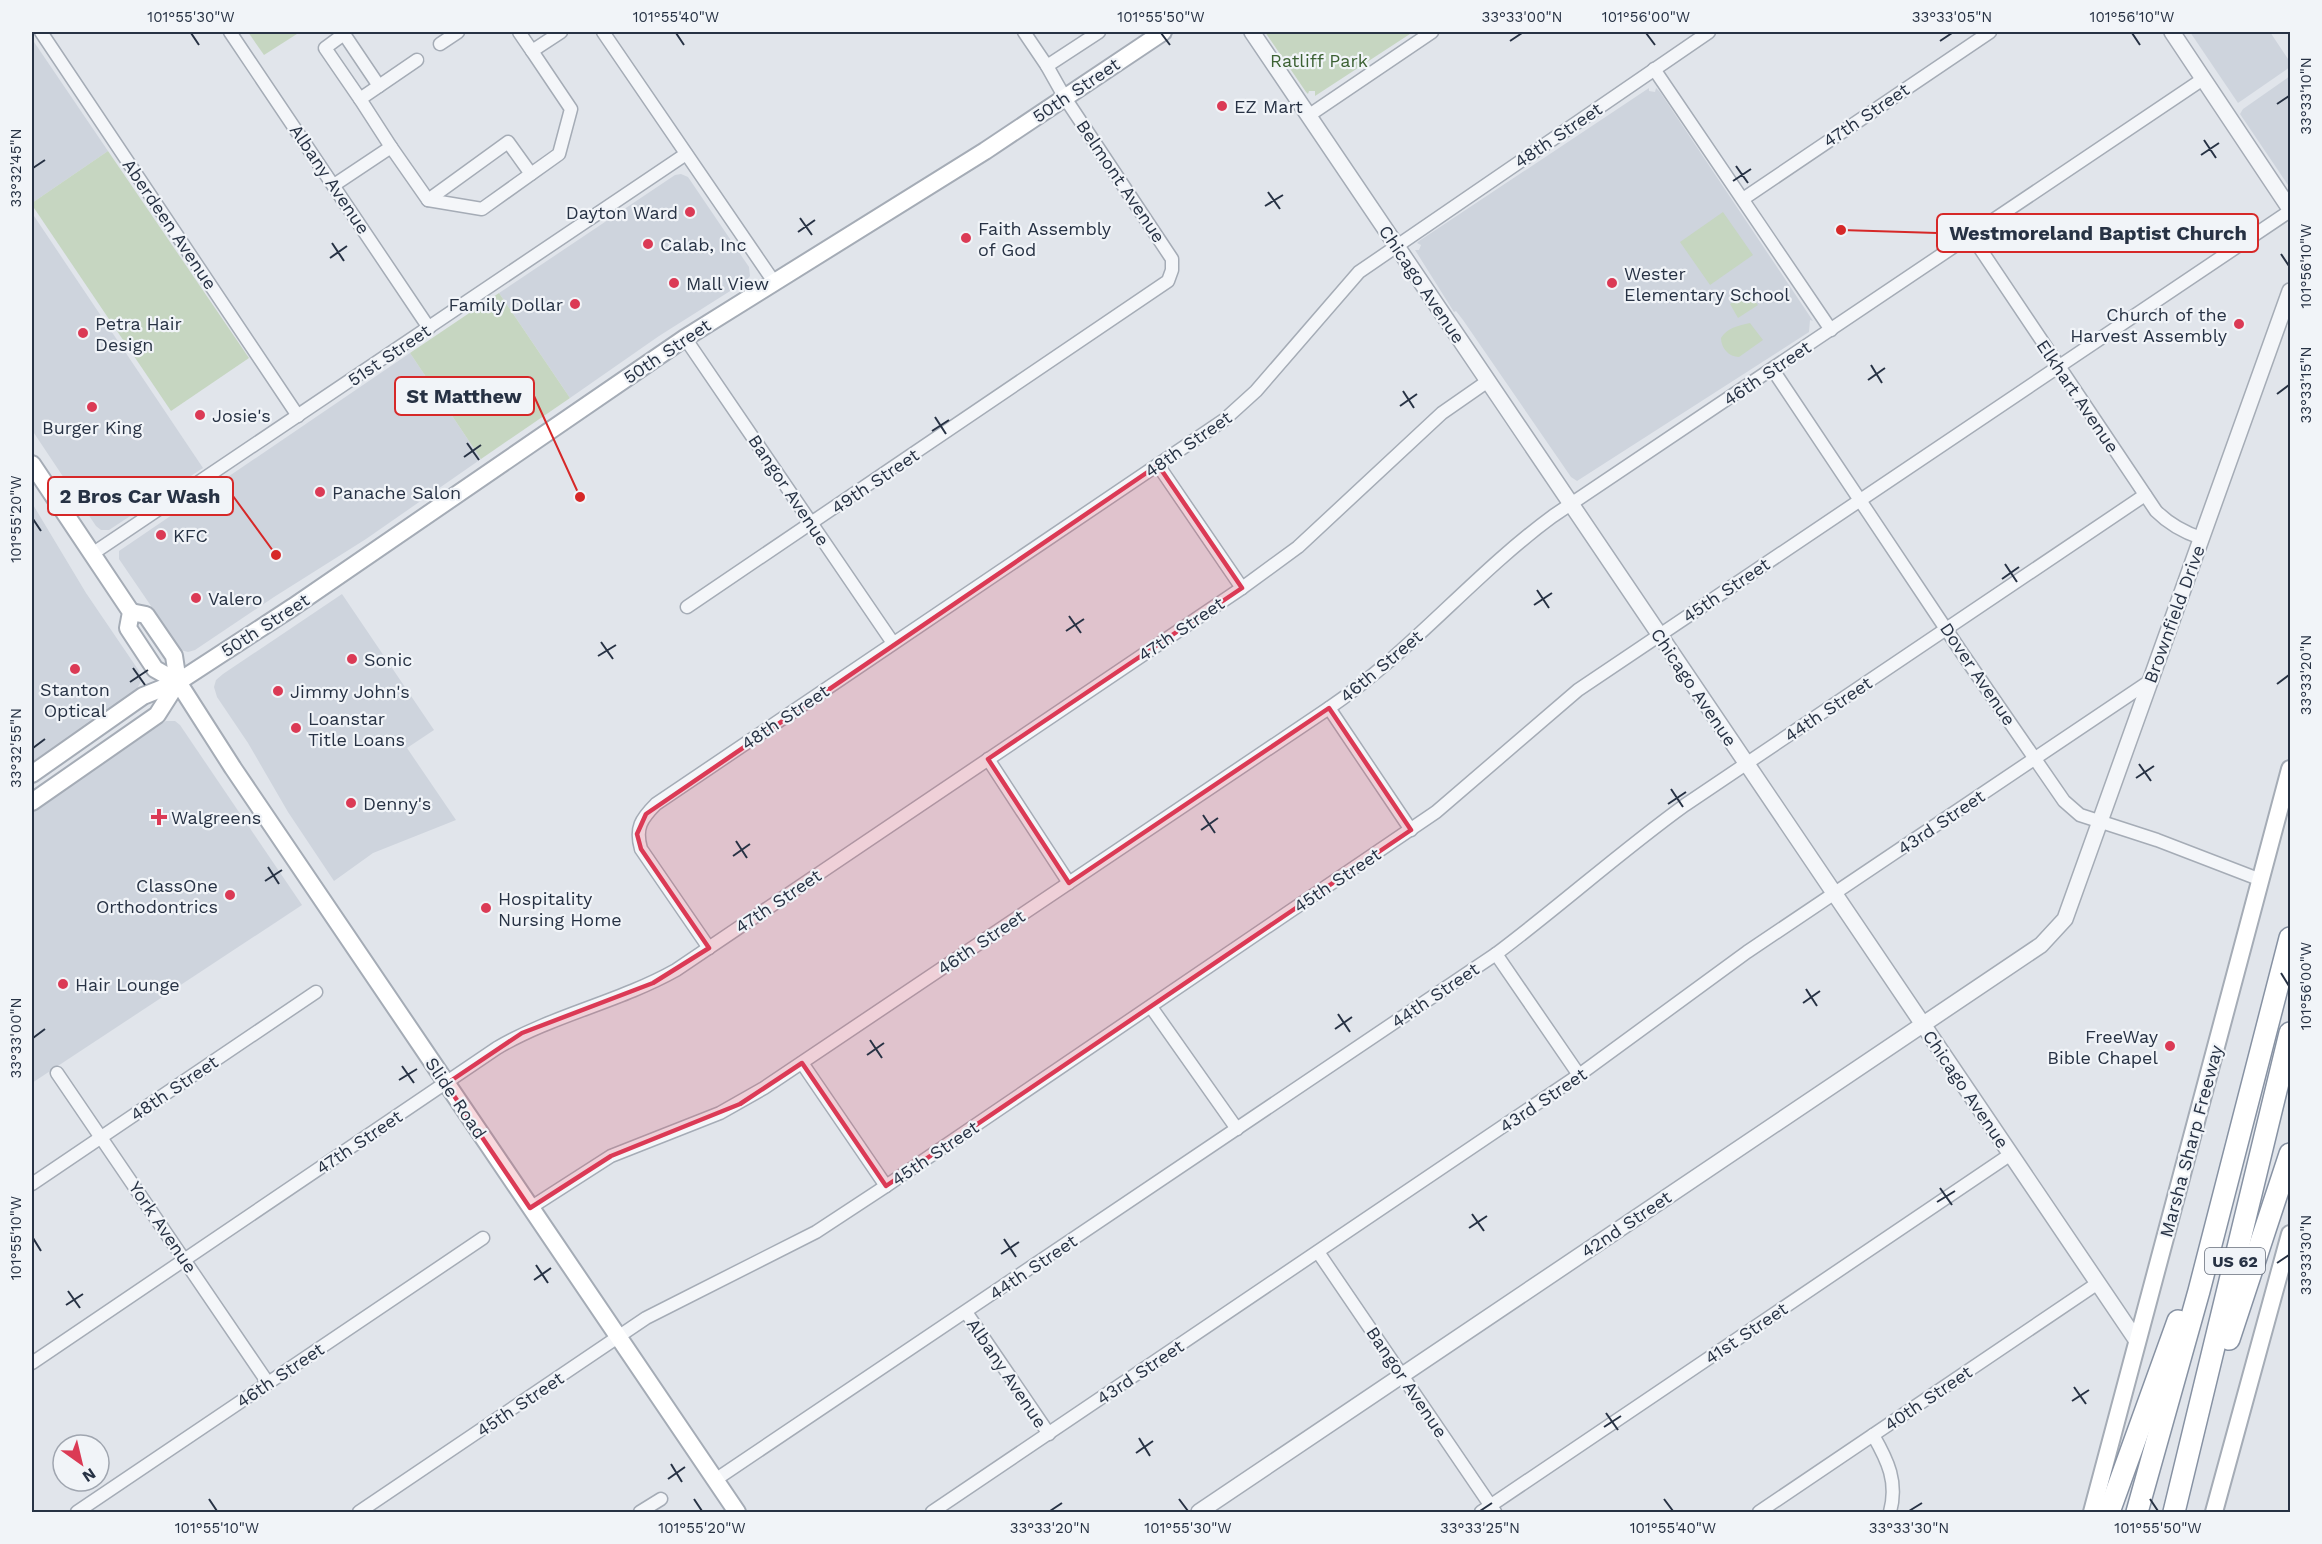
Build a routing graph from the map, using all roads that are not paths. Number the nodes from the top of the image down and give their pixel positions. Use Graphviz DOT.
graph roads {
  1 [pos="41,32"];
  2 [pos="230,32"];
  3 [pos="458,32"];
  4 [pos="519,32"];
  5 [pos="561,32"];
  6 [pos="603,32"];
  7 [pos="1024,32"];
  8 [pos="1099,32"];
  9 [pos="1163,32"];
  10 [pos="1252,32"];
  11 [pos="1432,32"];
  12 [pos="1709,32"];
  13 [pos="1990,32"];
  14 [pos="2172,32"];
  15 [pos="440,44"];
  16 [pos="532,51"];
  17 [pos="417,60"];
  18 [pos="1047,66"];
  19 [pos="1654,69"];
  20 [pos="2203,79"];
  21 [pos="379,86"];
  22 [pos="1065,98"];
  23 [pos="360,99"];
  24 [pos="1308,116"];
  25 [pos="391,147"];
  26 [pos="686,154"];
  27 [pos="531,174"];
  28 [pos="334,185"];
  29 [pos="1743,199"];
  30 [pos="428,200"];
  31 [pos="2290,210"];
  32 [pos="1971,235"];
  33 [pos="1396,245"];
  34 [pos="1172,267"];
  35 [pos="774,282"];
  36 [pos="2290,291"];
  37 [pos="429,328"];
  38 [pos="1831,330"];
  39 [pos="685,338"];
  40 [pos="2058,367"];
  41 [pos="1773,370"];
  42 [pos="1488,381"];
  43 [pos="298,416"];
  44 [pos="32,464"];
  45 [pos="1158,465"];
  46 [pos="2145,495"];
  47 [pos="1861,500"];
  48 [pos="1571,504"];
  49 [pos="812,524"];
  50 [pos="2201,538"];
  51 [pos="92,554"];
  52 [pos="1242,588"];
  53 [pos="687,607"];
  54 [pos="130,612"];
  55 [pos="1947,629"];
  56 [pos="1659,635"];
  57 [pos="893,643"];
  58 [pos="2150,681"];
  59 [pos="178,682"];
  60 [pos="1329,708"];
  61 [pos="988,759"];
  62 [pos="2035,759"];
  63 [pos="1746,765"];
  64 [pos="2290,769"];
  65 [pos="32,774"];
  66 [pos="32,802"];
  67 [pos="2100,821"];
  68 [pos="1411,830"];
  69 [pos="2261,880"];
  70 [pos="1070,883"];
  71 [pos="1834,894"];
  72 [pos="2053,934"];
  73 [pos="2290,938"];
  74 [pos="709,948"];
  75 [pos="1496,954"];
  76 [pos="316,992"];
  77 [pos="1151,1007"];
  78 [pos="1922,1024"];
  79 [pos="2290,1038"];
  80 [pos="802,1063"];
  81 [pos="57,1072"];
  82 [pos="1579,1075"];
  83 [pos="446,1084"];
  84 [pos="1237,1129"];
  85 [pos="101,1137"];
  86 [pos="2011,1154"];
  87 [pos="2290,1154"];
  88 [pos="32,1184"];
  89 [pos="886,1186"];
  90 [pos="530,1208"];
  91 [pos="2290,1234"];
  92 [pos="483,1238"];
  93 [pos="1318,1252"];
  94 [pos="185,1260"];
  95 [pos="2098,1283"];
  96 [pos="2199,1291"];
  97 [pos="966,1312"];
  98 [pos="618,1338"];
  99 [pos="2137,1341"];
  100 [pos="32,1363"];
  101 [pos="1402,1375"];
  102 [pos="268,1383"];
  103 [pos="1049,1434"];
  104 [pos="1873,1435"];
  105 [pos="715,1480"];
  106 [pos="2180,1488"];
  107 [pos="661,1499"];
  108 [pos="1489,1510"];
  109 [pos="77,1512"];
  110 [pos="358,1512"];
  111 [pos="640,1512"];
  112 [pos="737,1512"];
  113 [pos="932,1512"];
  114 [pos="1199,1512"];
  115 [pos="1759,1512"];
  116 [pos="1890,1512"];
  117 [pos="2092,1512"];
  118 [pos="2109,1512"];
  119 [pos="2138,1512"];
  120 [pos="2174,1512"];
  121 [pos="2214,1512"];
  1 -- 43 [label="street, Aberdeen Avenue"];
  2 -- 28 [label="street, Albany Avenue"];
  3 -- 15 [label="street"];
  4 -- 16 [label="street"];
  5 -- 16 [label="street"];
  6 -- 26 [label="street"];
  7 -- 18 [label="street, Belmont Avenue"];
  8 -- 18 [label="street"];
  9 -- 22 [label="main road, 50th Street"];
  10 -- 24 [label="street, Chicago Avenue"];
  11 -- 24 [label="street"];
  12 -- 19 [label="street, 48th Street"];
  13 -- 29 [label="street, 47th Street"];
  14 -- 20 [label="street"];
  16 -- 27 [label="street"];
  17 -- 21 [label="street"];
  18 -- 22 [label="street, Belmont Avenue"];
  19 -- 29 [label="street"];
  19 -- 33 [label="street, 48th Street"];
  20 -- 31 [label="street"];
  20 -- 32 [label="street, 46th Street"];
  21 -- 23 [label="street"];
  21 -- 23 [label="street"];
  22 -- 34 [label="street, Belmont Avenue"];
  22 -- 35 [label="main road, 50th Street"];
  23 -- 25 [label="street"];
  24 -- 33 [label="street, Chicago Avenue"];
  25 -- 28 [label="street"];
  25 -- 30 [label="street"];
  26 -- 35 [label="street"];
  26 -- 37 [label="street, 51st Street"];
  27 -- 30 [label="street"];
  27 -- 30 [label="street"];
  28 -- 37 [label="street, Albany Avenue"];
  29 -- 38 [label="street"];
  31 -- 40 [label="street, 45th Street"];
  32 -- 38 [label="street, 46th Street"];
  32 -- 40 [label="street, Elkhart Avenue"];
  33 -- 42 [label="street, Chicago Avenue"];
  33 -- 45 [label="street, 48th Street"];
  34 -- 49 [label="street, 49th Street"];
  35 -- 39 [label="main road, 50th Street"];
  36 -- 50 [label="street, Brownfield Drive"];
  37 -- 43 [label="street, 51st Street"];
  38 -- 41 [label="street, 46th Street"];
  39 -- 49 [label="street, Bangor Avenue"];
  39 -- 59 [label="main road, 50th Street"];
  40 -- 46 [label="street, Elkhart Avenue"];
  40 -- 47 [label="street, 45th Street"];
  41 -- 47 [label="street, Dover Avenue"];
  41 -- 48 [label="street, 46th Street"];
  42 -- 48 [label="street, Chicago Avenue"];
  42 -- 52 [label="street, 47th Street"];
  43 -- 51 [label="street, 51st Street"];
  44 -- 51 [label="main road, Slide Road"];
  45 -- 52 [label="street"];
  45 -- 57 [label="street, 48th Street"];
  46 -- 50 [label="street, Elkhart Avenue"];
  46 -- 55 [label="street, 44th Street"];
  47 -- 55 [label="street, Dover Avenue"];
  47 -- 56 [label="street, 45th Street"];
  48 -- 56 [label="street, Chicago Avenue"];
  48 -- 60 [label="street, 46th Street"];
  49 -- 53 [label="street, 49th Street"];
  49 -- 57 [label="street, Bangor Avenue"];
  50 -- 58 [label="street, Brownfield Drive"];
  51 -- 54 [label="main road, Slide Road"];
  52 -- 61 [label="street, 47th Street"];
  54 -- 59 [label="main road, Slide Road"];
  54 -- 59 [label="main road, Slide Road"];
  55 -- 62 [label="street, Dover Avenue"];
  55 -- 63 [label="street, 44th Street"];
  56 -- 63 [label="street, Chicago Avenue"];
  56 -- 68 [label="street, 45th Street"];
  57 -- 74 [label="street, 48th Street"];
  58 -- 62 [label="street, 43rd Street"];
  58 -- 67 [label="street, Brownfield Drive"];
  59 -- 65 [label="main road, 50th Street"];
  59 -- 66 [label="main road, 50th Street"];
  59 -- 83 [label="main road, Slide Road"];
  60 -- 68 [label="street"];
  60 -- 70 [label="street, 46th Street"];
  61 -- 70 [label="street"];
  61 -- 74 [label="street, 47th Street"];
  62 -- 67 [label="street, Dover Avenue"];
  62 -- 71 [label="street, 43rd Street"];
  63 -- 71 [label="street, Chicago Avenue"];
  63 -- 75 [label="street, 44th Street"];
  64 -- 69 [label="main road, Marsha Sharp Freeway"];
  67 -- 69 [label="street, Dover Avenue"];
  67 -- 72 [label="street, Brownfield Drive"];
  68 -- 77 [label="street, 45th Street"];
  69 -- 99 [label="main road, Marsha Sharp Freeway"];
  70 -- 80 [label="street, 46th Street"];
  71 -- 78 [label="street, Chicago Avenue"];
  71 -- 82 [label="street, 43rd Street"];
  72 -- 78 [label="street, 42nd Street"];
  73 -- 96 [label="highway, US 62"];
  74 -- 83 [label="street, 47th Street"];
  75 -- 82 [label="street"];
  75 -- 84 [label="street, 44th Street"];
  76 -- 85 [label="street, 48th Street"];
  77 -- 84 [label="street"];
  77 -- 89 [label="street, 45th Street"];
  78 -- 86 [label="street, Chicago Avenue"];
  78 -- 101 [label="street, 42nd Street"];
  79 -- 106 [label="highway, US 62"];
  80 -- 89 [label="street"];
  80 -- 90 [label="street, 46th Street"];
  81 -- 85 [label="street, York Avenue"];
  82 -- 93 [label="street, 43rd Street"];
  83 -- 90 [label="main road, Slide Road"];
  83 -- 94 [label="street, 47th Street"];
  84 -- 97 [label="street, 44th Street"];
  85 -- 88 [label="street, 48th Street"];
  85 -- 94 [label="street, York Avenue"];
  86 -- 95 [label="street, Chicago Avenue"];
  86 -- 108 [label="street, 41st Street"];
  87 -- 106 [label="highway"];
  89 -- 98 [label="street, 45th Street"];
  90 -- 98 [label="main road, Slide Road"];
  91 -- 121 [label="main road"];
  92 -- 102 [label="street, 46th Street"];
  93 -- 101 [label="street, Bangor Avenue"];
  93 -- 103 [label="street, 43rd Street"];
  94 -- 100 [label="street, 47th Street"];
  94 -- 102 [label="street, York Avenue"];
  95 -- 99 [label="street, Chicago Avenue"];
  95 -- 104 [label="street, 40th Street"];
  96 -- 118 [label="highway"];
  96 -- 119 [label="highway, US 62"];
  97 -- 103 [label="street, Albany Avenue"];
  97 -- 105 [label="street, 44th Street"];
  98 -- 105 [label="main road, Slide Road"];
  98 -- 110 [label="street, 45th Street"];
  99 -- 117 [label="main road, Marsha Sharp Freeway"];
  101 -- 108 [label="street, Bangor Avenue"];
  101 -- 114 [label="street, 42nd Street"];
  102 -- 109 [label="street, 46th Street"];
  103 -- 113 [label="street, 43rd Street"];
  104 -- 115 [label="street, 40th Street"];
  104 -- 116 [label="street"];
  105 -- 112 [label="main road, Slide Road"];
  106 -- 120 [label="highway, US 62"];
  107 -- 111 [label="street"];
}
